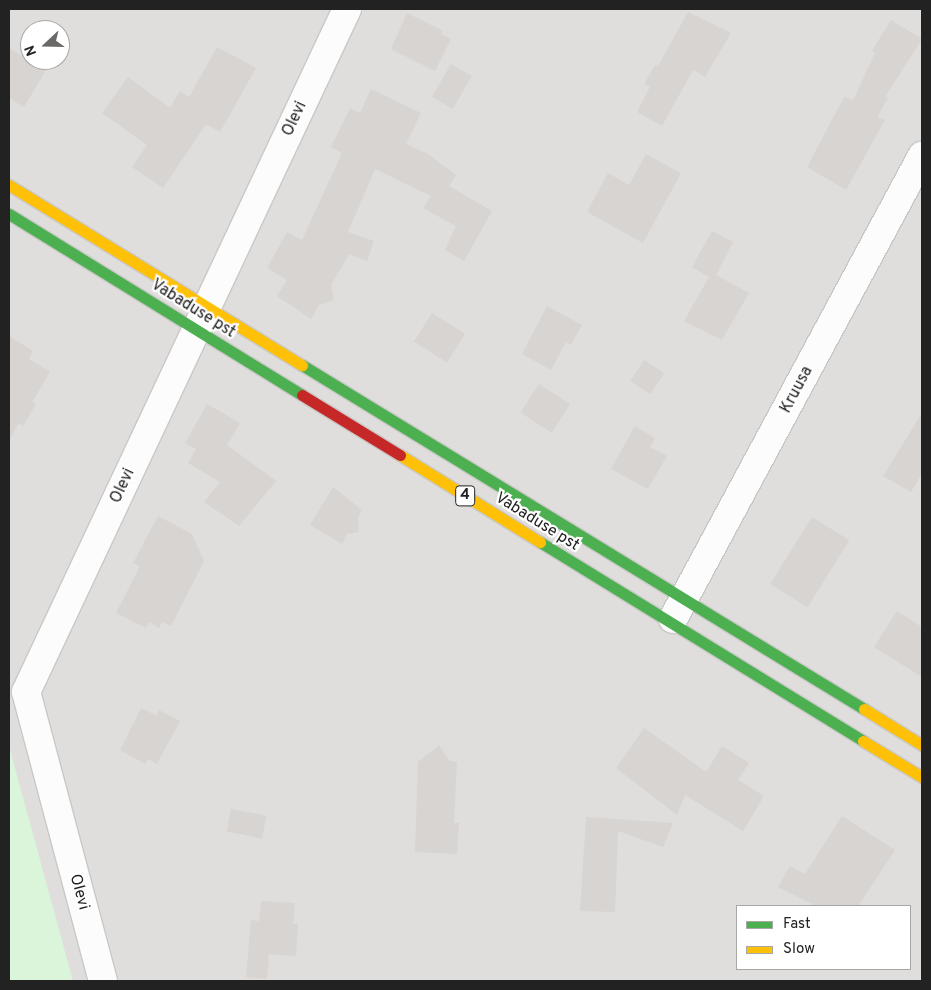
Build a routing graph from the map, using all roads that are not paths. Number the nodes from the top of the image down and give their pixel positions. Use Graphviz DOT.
graph roads {
  1 [pos="347,9"];
  2 [pos="922,156"];
  3 [pos="9,185"];
  4 [pos="9,214"];
  5 [pos="202,319"];
  6 [pos="684,599"];
  7 [pos="671,623"];
  8 [pos="922,746"];
  9 [pos="922,777"];
  10 [pos="103,981"];
  1 -- 5 [label="street, Olevi"];
  2 -- 6 [label="street, Kruusa"];
  3 -- 5 [label="highway, Vabaduse pst / 4"];
  4 -- 5 [label="highway, Vabaduse pst / 4"];
  5 -- 6 [label="highway, Vabaduse pst / 4"];
  5 -- 7 [label="highway, Vabaduse pst / 4"];
  5 -- 10 [label="street, Olevi"];
  6 -- 7 [label="street, Kruusa"];
  6 -- 8 [label="highway, Vabaduse pst / 4"];
  7 -- 9 [label="highway, Vabaduse pst / 4"];
}
